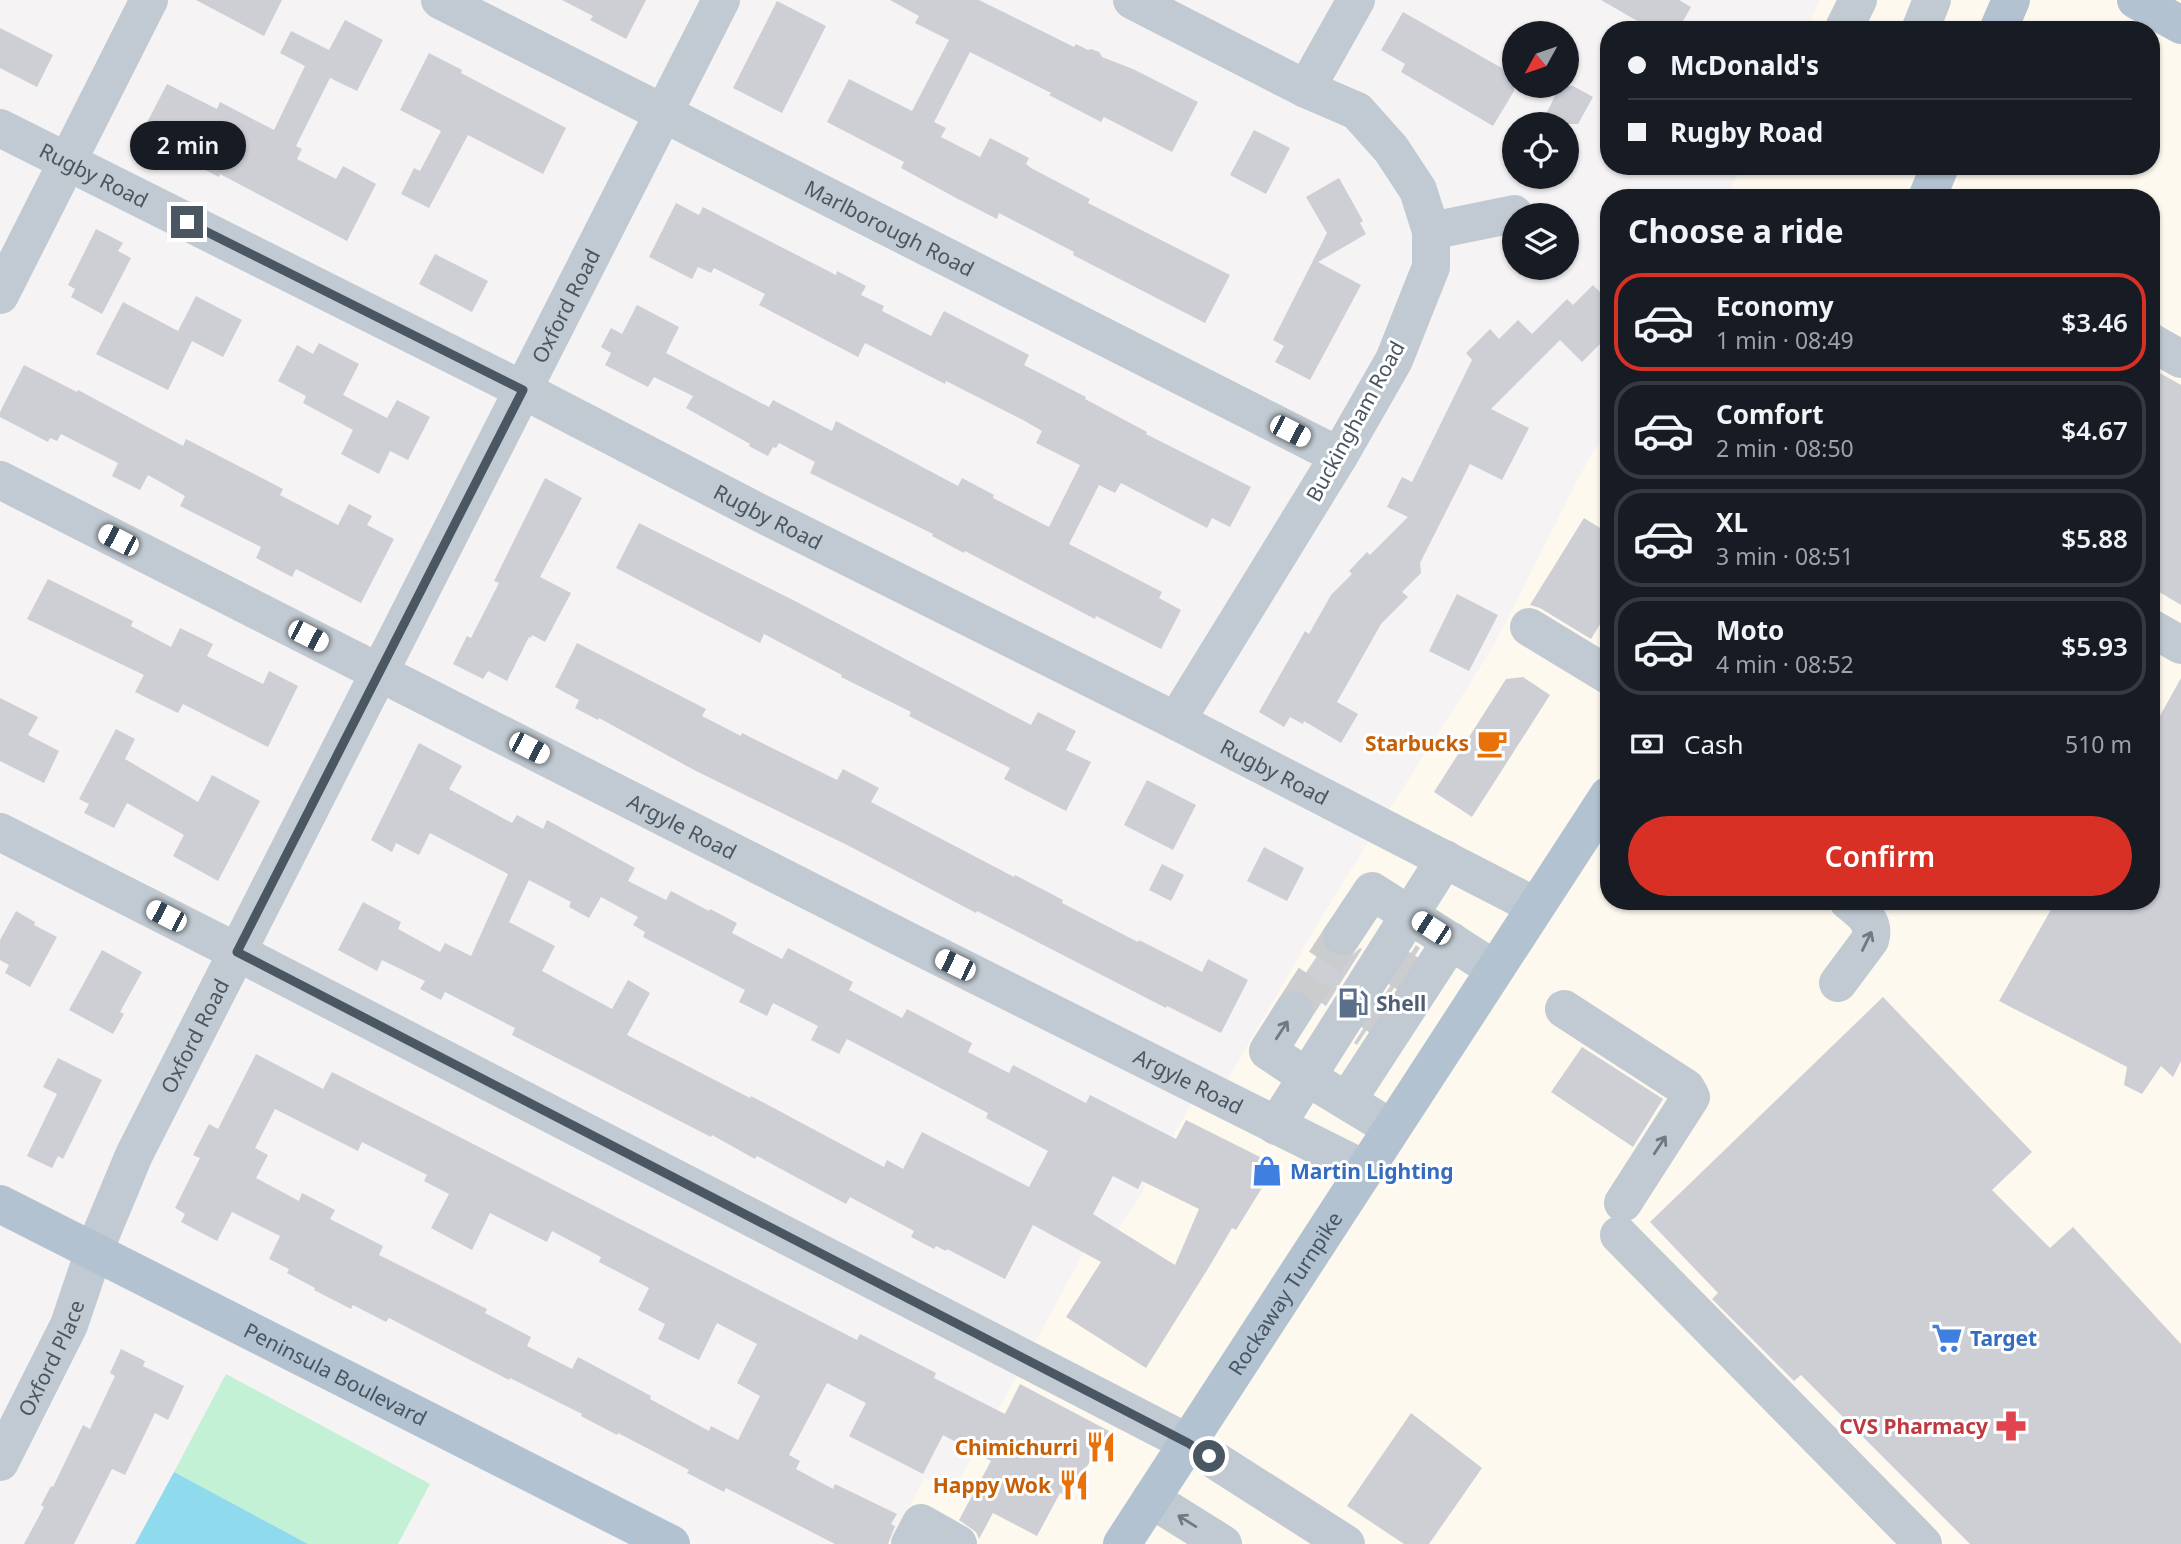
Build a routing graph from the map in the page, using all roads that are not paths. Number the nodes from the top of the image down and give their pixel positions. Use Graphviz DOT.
graph roads {
  1 [pos="149,0"];
  2 [pos="440,0"];
  3 [pos="721,0"];
  4 [pos="1132,0"];
  5 [pos="1356,0"];
  6 [pos="1858,0"];
  7 [pos="1932,0"];
  8 [pos="2011,0"];
  9 [pos="2136,0"];
  10 [pos="1848,21"];
  11 [pos="1924,21"];
  12 [pos="2002,21"];
  13 [pos="2181,25"];
  14 [pos="1306,89"];
  15 [pos="663,113"];
  16 [pos="0,128"];
  17 [pos="68,162"];
  18 [pos="1502,216"];
  19 [pos="1431,231"];
  20 [pos="0,295"];
  21 [pos="2160,347"];
  22 [pos="2181,359"];
  23 [pos="523,390"];
  24 [pos="1339,456"];
  25 [pos="0,480"];
  26 [pos="1529,627"];
  27 [pos="1600,670"];
  28 [pos="379,672"];
  29 [pos="1176,721"];
  30 [pos="1600,808"];
  31 [pos="0,832"];
  32 [pos="1445,859"];
  33 [pos="1535,906"];
  34 [pos="1859,910"];
  35 [pos="1410,915"];
  36 [pos="1342,936"];
  37 [pos="1451,942"];
  38 [pos="237,952"];
  39 [pos="1494,969"];
  40 [pos="1403,970"];
  41 [pos="1838,983"];
  42 [pos="1564,1009"];
  43 [pos="1294,1010"];
  44 [pos="1375,1013"];
  45 [pos="1307,1077"];
  46 [pos="1347,1101"];
  47 [pos="1276,1126"];
  48 [pos="1391,1128"];
  49 [pos="1364,1169"];
  50 [pos="0,1204"];
  51 [pos="94,1251"];
  52 [pos="1188,1443"];
  53 [pos="0,1462"];
  54 [pos="1152,1499"];
  55 [pos="671,1544"];
  56 [pos="911,1544"];
  57 [pos="958,1544"];
  58 [pos="1122,1544"];
  59 [pos="1223,1544"];
  60 [pos="1346,1544"];
  61 [pos="1923,1544"];
  1 -- 17 [label="street"];
  2 -- 15 [label="street, Marlborough Road"];
  3 -- 15 [label="street, Oxford Road"];
  4 -- 14 [label="street, Buckingham Road"];
  5 -- 14 [label="street"];
  6 -- 10 [label="street"];
  7 -- 11 [label="street"];
  8 -- 12 [label="main road"];
  9 -- 13 [label="main road"];
  14 -- 19 [label="street, Buckingham Road"];
  15 -- 23 [label="street, Oxford Road"];
  15 -- 24 [label="street, Marlborough Road"];
  16 -- 17 [label="street, Rugby Road"];
  17 -- 20 [label="street"];
  17 -- 23 [label="street, Rugby Road"];
  18 -- 19 [label="street"];
  19 -- 24 [label="street, Buckingham Road"];
  21 -- 22 [label="street"];
  23 -- 28 [label="street, Oxford Road"];
  23 -- 29 [label="street, Rugby Road"];
  24 -- 29 [label="street, Buckingham Road"];
  25 -- 28 [label="street, Argyle Road"];
  26 -- 27 [label="street"];
  28 -- 38 [label="street, Oxford Road"];
  28 -- 47 [label="street, Argyle Road"];
  29 -- 32 [label="street, Rugby Road"];
  30 -- 33 [label="main road, Rockaway Turnpike"];
  31 -- 38 [label="street"];
  32 -- 33 [label="street, Rugby Road"];
  32 -- 35 [label="street"];
  33 -- 39 [label="main road, Rockaway Turnpike"];
  41 -- 34 [label="street, one-way"];
  35 -- 36 [label="street"];
  35 -- 37 [label="street"];
  35 -- 40 [label="street"];
  37 -- 39 [label="street"];
  37 -- 40 [label="street"];
  38 -- 51 [label="street, Oxford Road"];
  38 -- 52 [label="street"];
  39 -- 48 [label="main road, Rockaway Turnpike"];
  40 -- 44 [label="street"];
  61 -- 42 [label="street, one-way"];
  45 -- 43 [label="street, one-way"];
  44 -- 45 [label="street"];
  44 -- 46 [label="street"];
  45 -- 46 [label="street"];
  45 -- 47 [label="street"];
  46 -- 48 [label="street"];
  47 -- 49 [label="street, Argyle Road"];
  48 -- 49 [label="main road, Rockaway Turnpike"];
  49 -- 52 [label="main road, Rockaway Turnpike"];
  50 -- 51 [label="main road, Peninsula Boulevard"];
  51 -- 53 [label="street, Oxford Place"];
  51 -- 55 [label="main road, Peninsula Boulevard"];
  52 -- 54 [label="main road, Rockaway Turnpike"];
  52 -- 60 [label="street"];
  54 -- 58 [label="main road, Rockaway Turnpike"];
  59 -- 54 [label="street, one-way"];
  56 -- 57 [label="street"];
}
